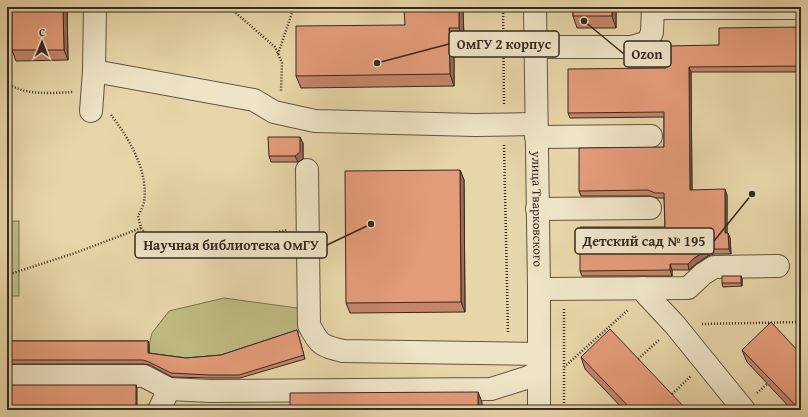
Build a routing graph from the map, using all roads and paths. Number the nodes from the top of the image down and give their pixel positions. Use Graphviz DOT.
graph roads {
  1 [pos="94,7"];
  2 [pos="229,7"];
  3 [pos="294,7"];
  4 [pos="504,7"];
  5 [pos="535,7"];
  6 [pos="652,7"];
  7 [pos="801,8"];
  8 [pos="535,47"];
  9 [pos="278,54"];
  10 [pos="94,72"];
  11 [pos="7,84"];
  12 [pos="74,92"];
  13 [pos="274,112"];
  14 [pos="101,113"];
  15 [pos="504,125"];
  16 [pos="536,130"];
  17 [pos="651,136"];
  18 [pos="307,170"];
  19 [pos="650,208"];
  20 [pos="537,209"];
  21 [pos="141,228"];
  22 [pos="308,228"];
  23 [pos="778,266"];
  24 [pos="7,275"];
  25 [pos="563,288"];
  26 [pos="539,289"];
  27 [pos="644,291"];
  28 [pos="801,322"];
  29 [pos="675,325"];
  30 [pos="508,354"];
  31 [pos="706,362"];
  32 [pos="539,363"];
  33 [pos="635,363"];
  34 [pos="564,367"];
  35 [pos="7,376"];
  36 [pos="169,389"];
  37 [pos="668,398"];
  38 [pos="159,410"];
  39 [pos="540,410"];
  40 [pos="564,410"];
  41 [pos="744,410"];
  1 -- 10 [label="street"];
  2 -- 9 [label="path"];
  3 -- 9 [label="path"];
  4 -- 15 [label="path"];
  5 -- 8 [label="street, улица Тварковского"];
  6 -- 7 [label="street"];
  6 -- 8 [label="street"];
  8 -- 16 [label="street, улица Тварковского"];
  9 -- 13 [label="path"];
  10 -- 13 [label="street"];
  10 -- 14 [label="street"];
  11 -- 12 [label="path"];
  13 -- 15 [label="street"];
  14 -- 21 [label="path"];
  15 -- 16 [label="street"];
  15 -- 30 [label="path"];
  16 -- 17 [label="street"];
  16 -- 20 [label="street, улица Тварковского"];
  18 -- 22 [label="street"];
  19 -- 20 [label="street"];
  20 -- 26 [label="street, улица Тварковского"];
  21 -- 22 [label="path"];
  21 -- 24 [label="path"];
  22 -- 30 [label="street"];
  23 -- 27 [label="street"];
  25 -- 26 [label="street"];
  25 -- 27 [label="street"];
  25 -- 34 [label="path"];
  26 -- 32 [label="street, улица Тварковского"];
  27 -- 29 [label="street"];
  27 -- 34 [label="path"];
  28 -- 29 [label="path"];
  29 -- 31 [label="street"];
  29 -- 33 [label="path"];
  30 -- 32 [label="street"];
  31 -- 37 [label="path"];
  31 -- 41 [label="street"];
  32 -- 36 [label="street"];
  32 -- 39 [label="street, улица Тварковского"];
  34 -- 40 [label="path"];
  35 -- 36 [label="street"];
  36 -- 38 [label="street"];
}
